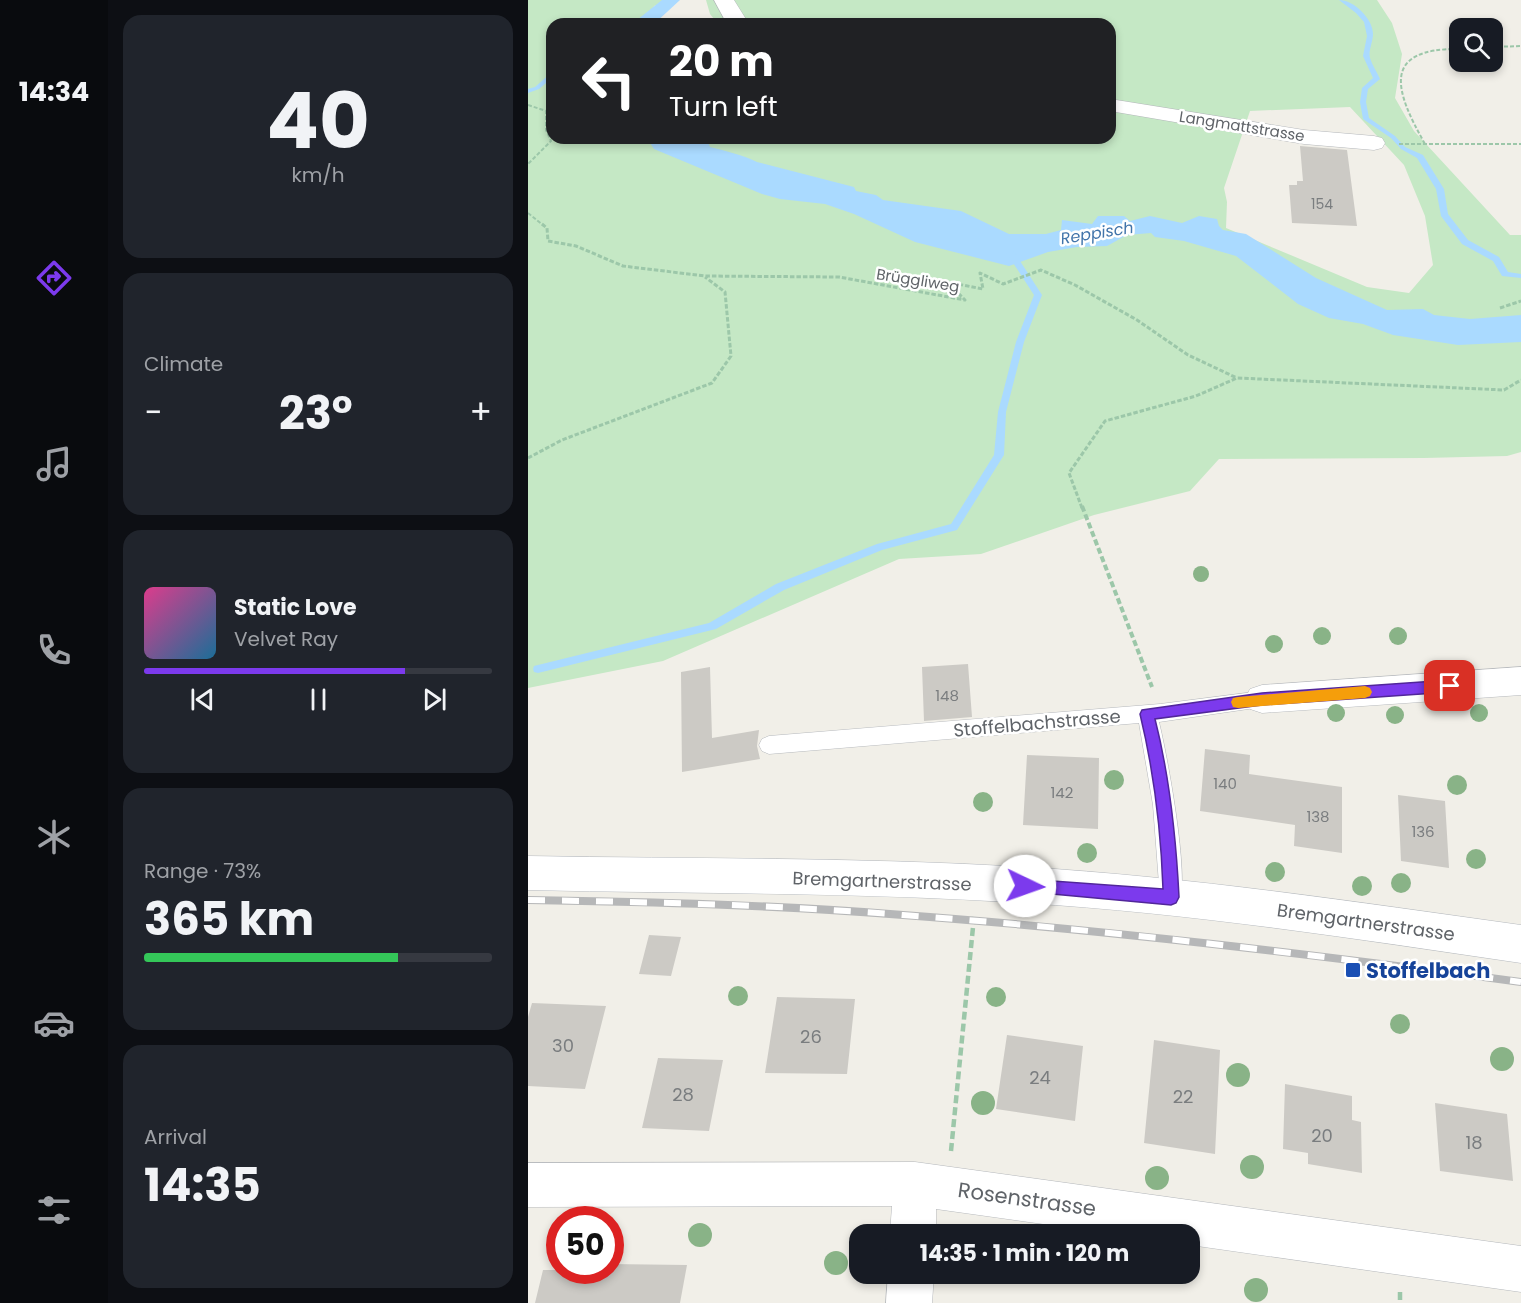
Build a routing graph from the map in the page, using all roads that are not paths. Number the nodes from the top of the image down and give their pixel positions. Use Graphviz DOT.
graph roads {
  1 [pos="724,0"];
  2 [pos="733,18"];
  3 [pos="1116,106"];
  4 [pos="1374,143"];
  5 [pos="1521,681"];
  6 [pos="1262,699"];
  7 [pos="1153,714"];
  8 [pos="769,745"];
  9 [pos="528,873"];
  10 [pos="1171,897"];
  11 [pos="1521,944"];
  12 [pos="528,1185"];
  13 [pos="931,1186"];
  14 [pos="917,1224"];
  15 [pos="1521,1269"];
  16 [pos="910,1284"];
  17 [pos="909,1303"];
  1 -- 2 [label="street"];
  3 -- 4 [label="street, Langmattstrasse"];
  5 -- 6 [label="street, Stoffelbachstrasse"];
  6 -- 7 [label="lane, Stoffelbachstrasse"];
  7 -- 8 [label="lane, Stoffelbachstrasse"];
  7 -- 10 [label="lane"];
  9 -- 10 [label="street, Bremgartnerstrasse"];
  10 -- 11 [label="street, Bremgartnerstrasse"];
  12 -- 13 [label="street, Rosenstrasse"];
  13 -- 14 [label="street"];
  13 -- 15 [label="street, Rosenstrasse"];
  16 -- 17 [label="street"];
}
